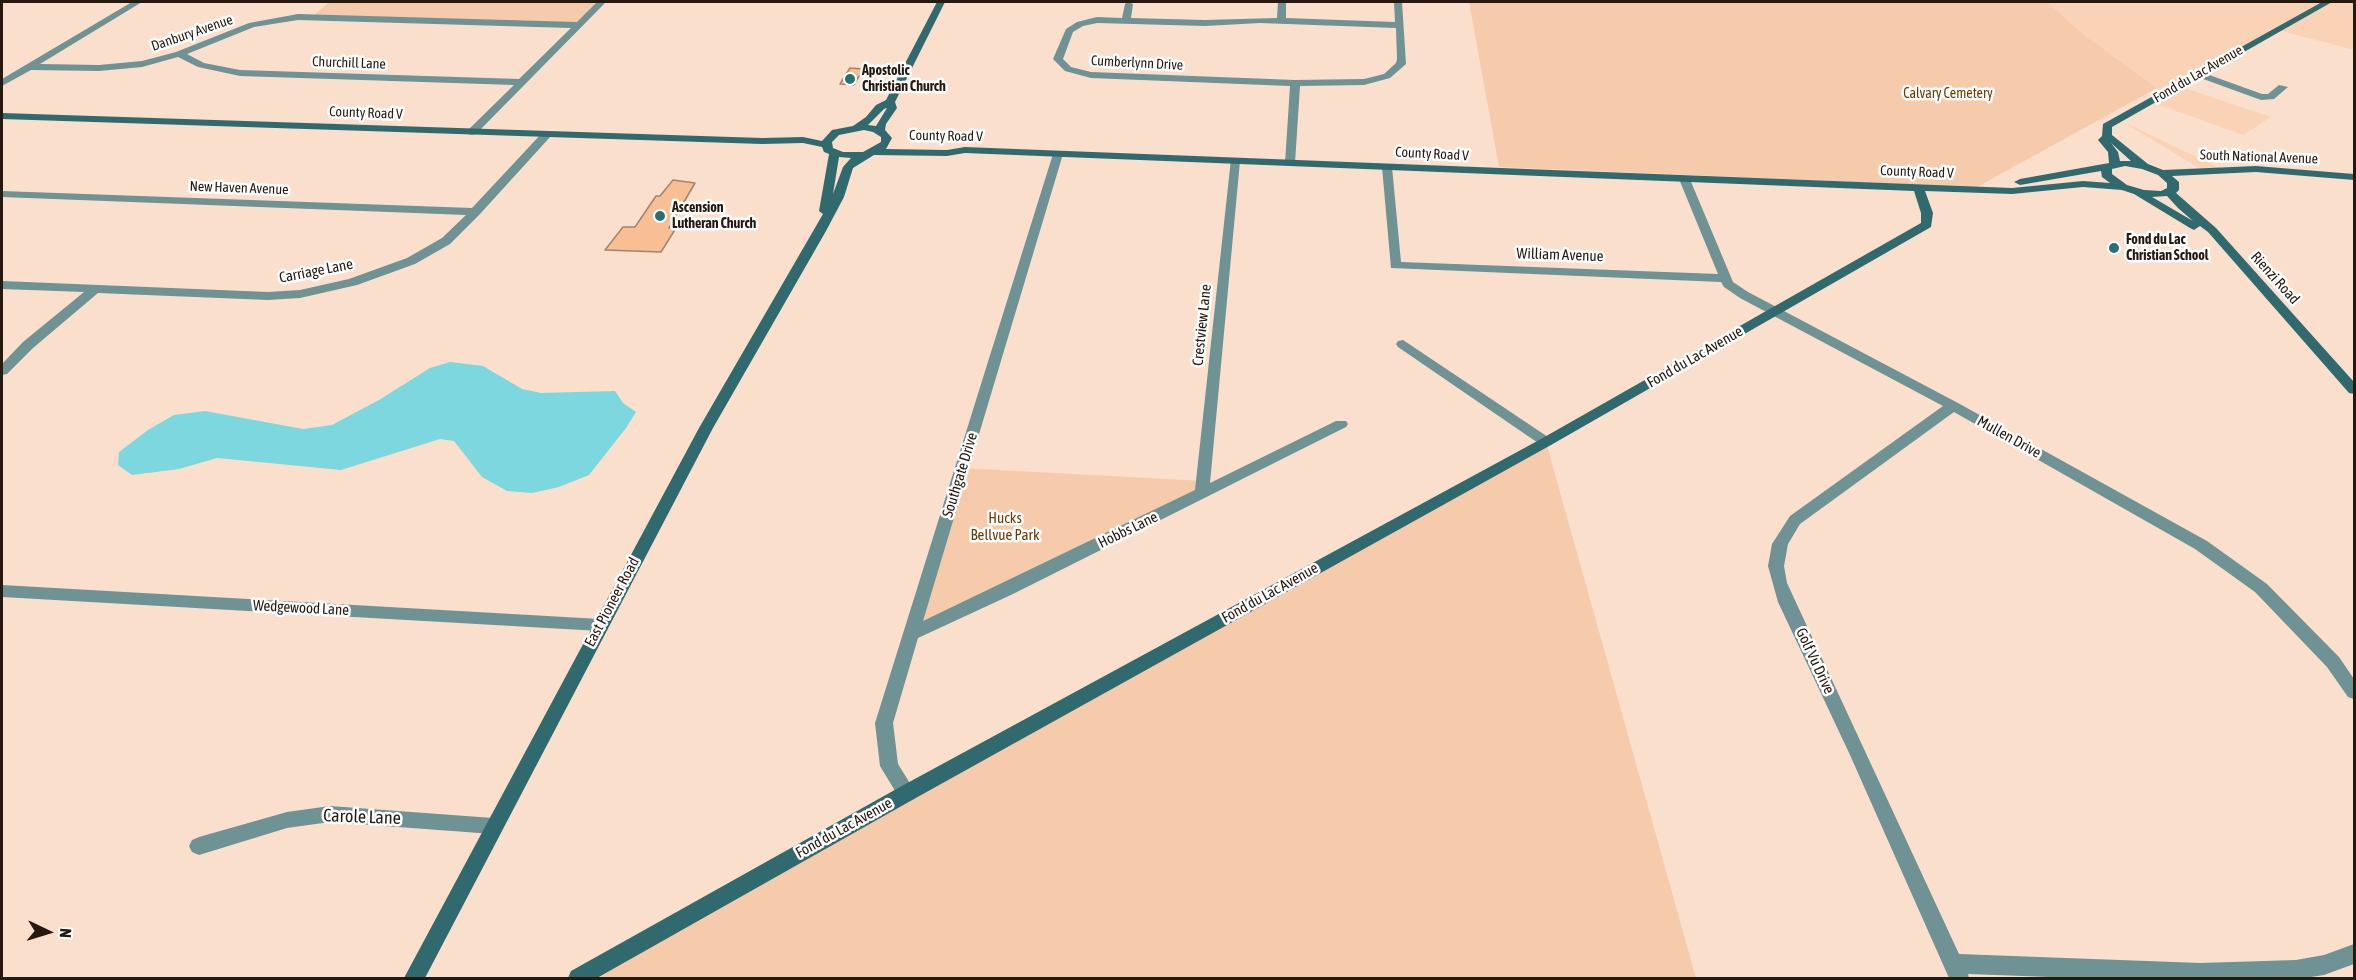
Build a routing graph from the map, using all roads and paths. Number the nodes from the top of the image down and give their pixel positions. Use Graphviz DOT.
graph roads {
  1 [pos="138,2"];
  2 [pos="602,2"];
  3 [pos="941,2"];
  4 [pos="1282,2"];
  5 [pos="1398,2"];
  6 [pos="2328,2"];
  7 [pos="1129,4"];
  8 [pos="1126,19"];
  9 [pos="1281,21"];
  10 [pos="578,25"];
  11 [pos="1400,25"];
  12 [pos="179,54"];
  13 [pos="29,68"];
  14 [pos="2198,74"];
  15 [pos="521,82"];
  16 [pos="2,83"];
  17 [pos="1295,83"];
  18 [pos="2283,87"];
  19 [pos="890,102"];
  20 [pos="2,116"];
  21 [pos="857,128"];
  22 [pos="472,132"];
  23 [pos="836,132"];
  24 [pos="547,134"];
  25 [pos="884,135"];
  26 [pos="2107,137"];
  27 [pos="730,140"];
  28 [pos="830,150"];
  29 [pos="965,150"];
  30 [pos="870,153"];
  31 [pos="1058,154"];
  32 [pos="1235,161"];
  33 [pos="1290,163"];
  34 [pos="2111,166"];
  35 [pos="2144,166"];
  36 [pos="1387,167"];
  37 [pos="2206,171"];
  38 [pos="2162,173"];
  39 [pos="2355,177"];
  40 [pos="1685,179"];
  41 [pos="1918,187"];
  42 [pos="2128,189"];
  43 [pos="2172,189"];
  44 [pos="1988,190"];
  45 [pos="2,194"];
  46 [pos="476,212"];
  47 [pos="820,231"];
  48 [pos="2224,246"];
  49 [pos="1724,278"];
  50 [pos="2,285"];
  51 [pos="95,289"];
  52 [pos="1776,311"];
  53 [pos="1403,344"];
  54 [pos="2,371"];
  55 [pos="2355,390"];
  56 [pos="1953,406"];
  57 [pos="1341,424"];
  58 [pos="1546,442"];
  59 [pos="1202,493"];
  60 [pos="2,591"];
  61 [pos="600,625"];
  62 [pos="914,633"];
  63 [pos="2355,692"];
  64 [pos="907,793"];
  65 [pos="493,826"];
  66 [pos="199,846"];
  67 [pos="2355,954"];
  68 [pos="1956,971"];
  69 [pos="414,978"];
  70 [pos="578,978"];
  1 -- 13 [label="street"];
  2 -- 10 [label="street"];
  3 -- 19 [label="main road"];
  4 -- 9 [label="street"];
  5 -- 11 [label="street"];
  6 -- 14 [label="main road, Fond du Lac Avenue"];
  7 -- 8 [label="street"];
  8 -- 9 [label="street, Cumberlynn Drive"];
  8 -- 17 [label="street, Cumberlynn Drive"];
  9 -- 11 [label="street, Cumberlynn Drive"];
  10 -- 12 [label="street, Danbury Avenue"];
  10 -- 15 [label="street"];
  11 -- 17 [label="street"];
  12 -- 13 [label="street, Danbury Avenue"];
  12 -- 15 [label="street, Churchill Lane"];
  13 -- 16 [label="street"];
  14 -- 18 [label="street"];
  14 -- 26 [label="main road, Fond du Lac Avenue"];
  15 -- 22 [label="street"];
  17 -- 33 [label="street"];
  19 -- 21 [label="main road"];
  19 -- 25 [label="main road"];
  20 -- 22 [label="main road, County Road V"];
  21 -- 23 [label="main road, County Road V"];
  21 -- 25 [label="main road"];
  22 -- 24 [label="main road, County Road V"];
  23 -- 27 [label="main road, County Road V"];
  23 -- 28 [label="main road"];
  24 -- 27 [label="main road, County Road V"];
  24 -- 46 [label="street, Carriage Lane"];
  25 -- 29 [label="main road"];
  25 -- 30 [label="main road"];
  26 -- 34 [label="main road"];
  26 -- 35 [label="main road"];
  27 -- 28 [label="main road, County Road V"];
  28 -- 30 [label="main road, County Road V"];
  28 -- 47 [label="main road"];
  29 -- 30 [label="main road, County Road V"];
  29 -- 31 [label="main road, County Road V"];
  30 -- 47 [label="main road"];
  31 -- 32 [label="main road, County Road V"];
  31 -- 62 [label="street, Southgate Drive"];
  32 -- 33 [label="main road, County Road V"];
  32 -- 59 [label="street, Crestview Lane"];
  33 -- 36 [label="main road, County Road V"];
  34 -- 35 [label="main road"];
  34 -- 42 [label="main road"];
  34 -- 44 [label="main road"];
  35 -- 38 [label="main road"];
  36 -- 40 [label="main road, County Road V"];
  36 -- 49 [label="street, William Avenue"];
  37 -- 38 [label="main road, South National Avenue"];
  37 -- 39 [label="main road, South National Avenue"];
  37 -- 43 [label="main road"];
  38 -- 43 [label="main road, Rienzi Road"];
  40 -- 41 [label="main road, County Road V"];
  40 -- 49 [label="street, Mullen Drive"];
  41 -- 44 [label="main road, County Road V"];
  41 -- 52 [label="main road, Fond du Lac Avenue"];
  42 -- 43 [label="main road"];
  42 -- 44 [label="main road"];
  42 -- 48 [label="main road"];
  43 -- 48 [label="main road, Rienzi Road"];
  45 -- 46 [label="street, New Haven Avenue"];
  46 -- 51 [label="street, Carriage Lane"];
  47 -- 61 [label="main road, East Pioneer Road"];
  48 -- 55 [label="main road, Rienzi Road"];
  49 -- 52 [label="street, Mullen Drive"];
  50 -- 51 [label="street, Carriage Lane"];
  51 -- 54 [label="street"];
  52 -- 56 [label="street, Mullen Drive"];
  52 -- 58 [label="main road, Fond du Lac Avenue"];
  53 -- 58 [label="street"];
  56 -- 63 [label="street, Mullen Drive"];
  56 -- 68 [label="street, Golf Vu Drive"];
  57 -- 59 [label="street, Hobbs Lane"];
  58 -- 64 [label="main road, Fond du Lac Avenue"];
  59 -- 62 [label="street, Hobbs Lane"];
  60 -- 61 [label="street, Wedgewood Lane"];
  61 -- 65 [label="main road, East Pioneer Road"];
  62 -- 64 [label="street, Southgate Drive"];
  64 -- 70 [label="main road, Fond du Lac Avenue"];
  65 -- 66 [label="street, Carole Lane"];
  65 -- 69 [label="main road, East Pioneer Road"];
  67 -- 68 [label="street"];
}
